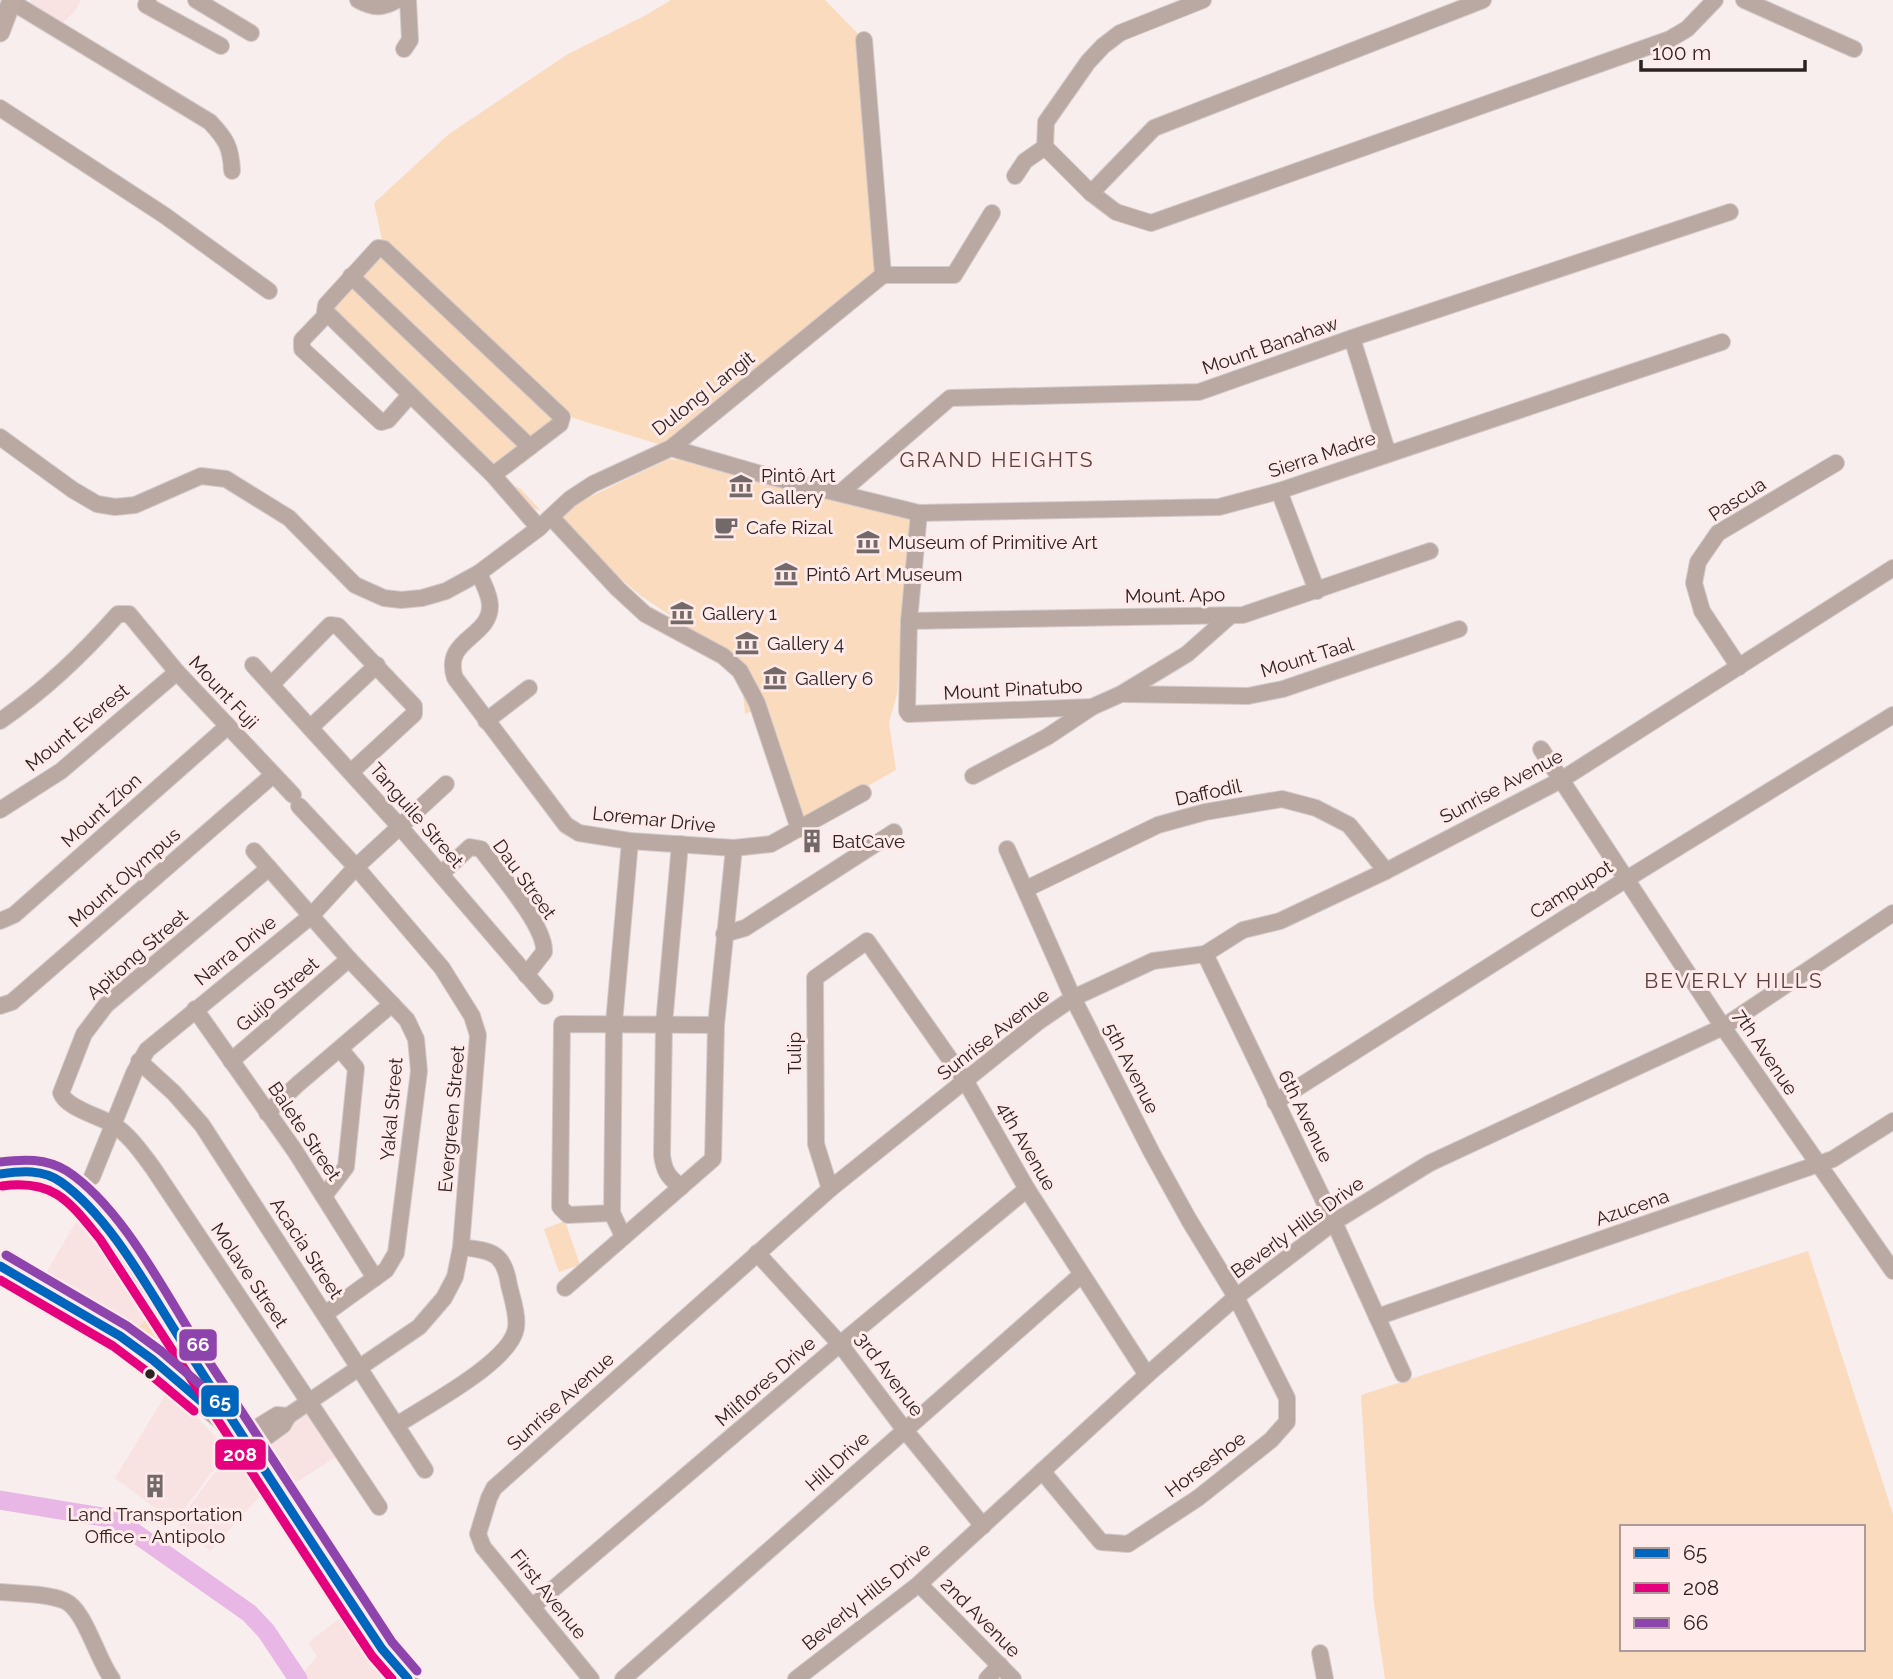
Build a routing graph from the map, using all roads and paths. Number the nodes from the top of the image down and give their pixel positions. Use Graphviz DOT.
graph roads {
  1 [pos="148,0"];
  2 [pos="196,0"];
  3 [pos="358,0"];
  4 [pos="397,0"];
  5 [pos="408,0"];
  6 [pos="1203,0"];
  7 [pos="1483,0"];
  8 [pos="1715,0"];
  9 [pos="1744,0"];
  10 [pos="8,4"];
  11 [pos="0,32"];
  12 [pos="251,33"];
  13 [pos="864,40"];
  14 [pos="221,46"];
  15 [pos="404,49"];
  16 [pos="1854,49"];
  17 [pos="0,108"];
  18 [pos="1045,147"];
  19 [pos="232,172"];
  20 [pos="1016,176"];
  21 [pos="1091,193"];
  22 [pos="1730,212"];
  23 [pos="992,213"];
  24 [pos="883,275"];
  25 [pos="351,276"];
  26 [pos="269,291"];
  27 [pos="327,314"];
  28 [pos="1352,338"];
  29 [pos="1722,342"];
  30 [pos="411,395"];
  31 [pos="0,437"];
  32 [pos="530,447"];
  33 [pos="671,447"];
  34 [pos="1388,454"];
  35 [pos="1836,463"];
  36 [pos="493,475"];
  37 [pos="1279,491"];
  38 [pos="840,493"];
  39 [pos="919,513"];
  40 [pos="545,522"];
  41 [pos="1430,551"];
  42 [pos="1893,568"];
  43 [pos="479,573"];
  44 [pos="1317,591"];
  45 [pos="1230,615"];
  46 [pos="909,621"];
  47 [pos="1459,629"];
  48 [pos="253,665"];
  49 [pos="377,665"];
  50 [pos="1739,667"];
  51 [pos="177,672"];
  52 [pos="272,684"];
  53 [pos="529,688"];
  54 [pos="1121,694"];
  55 [pos="1091,707"];
  56 [pos="1893,715"];
  57 [pos="0,721"];
  58 [pos="486,721"];
  59 [pos="228,726"];
  60 [pos="312,727"];
  61 [pos="1541,749"];
  62 [pos="351,772"];
  63 [pos="274,775"];
  64 [pos="973,776"];
  65 [pos="1561,780"];
  66 [pos="446,784"];
  67 [pos="863,793"];
  68 [pos="296,801"];
  69 [pos="0,810"];
  70 [pos="401,828"];
  71 [pos="799,829"];
  72 [pos="894,831"];
  73 [pos="630,841"];
  74 [pos="680,844"];
  75 [pos="734,848"];
  76 [pos="1007,849"];
  77 [pos="254,851"];
  78 [pos="269,867"];
  79 [pos="356,867"];
  80 [pos="1386,871"];
  81 [pos="441,874"];
  82 [pos="1625,880"];
  83 [pos="1026,889"];
  84 [pos="1893,913"];
  85 [pos="311,916"];
  86 [pos="0,921"];
  87 [pos="724,933"];
  88 [pos="867,941"];
  89 [pos="1205,954"];
  90 [pos="349,960"];
  91 [pos="526,975"];
  92 [pos="545,996"];
  93 [pos="1073,998"];
  94 [pos="392,1004"];
  95 [pos="0,1006"];
  96 [pos="195,1009"];
  97 [pos="614,1023"];
  98 [pos="664,1024"];
  99 [pos="716,1026"];
  100 [pos="1723,1027"];
  101 [pos="340,1049"];
  102 [pos="231,1060"];
  103 [pos="139,1061"];
  104 [pos="966,1082"];
  105 [pos="61,1093"];
  106 [pos="1275,1102"];
  107 [pos="267,1113"];
  108 [pos="1893,1121"];
  109 [pos="113,1125"];
  110 [pos="1818,1165"];
  111 [pos="0,1174"];
  112 [pos="92,1177"];
  113 [pos="681,1187"];
  114 [pos="831,1189"];
  115 [pos="1027,1189"];
  116 [pos="324,1196"];
  117 [pos="612,1213"];
  118 [pos="1335,1222"];
  119 [pos="623,1236"];
  120 [pos="461,1247"];
  121 [pos="757,1253"];
  122 [pos="0,1266"];
  123 [pos="1893,1271"];
  124 [pos="1081,1275"];
  125 [pos="375,1278"];
  126 [pos="565,1288"];
  127 [pos="1236,1297"];
  128 [pos="325,1314"];
  129 [pos="1377,1317"];
  130 [pos="840,1344"];
  131 [pos="360,1367"];
  132 [pos="201,1373"];
  133 [pos="1403,1374"];
  134 [pos="1147,1375"];
  135 [pos="186,1388"];
  136 [pos="310,1401"];
  137 [pos="397,1425"];
  138 [pos="904,1429"];
  139 [pos="246,1443"];
  140 [pos="425,1470"];
  141 [pos="1042,1471"];
  142 [pos="379,1507"];
  143 [pos="984,1526"];
  144 [pos="478,1534"];
  145 [pos="919,1584"];
  146 [pos="0,1592"];
  147 [pos="532,1607"];
  148 [pos="1320,1653"];
  149 [pos="1000,1665"];
  150 [pos="112,1679"];
  151 [pos="408,1679"];
  152 [pos="591,1679"];
  153 [pos="623,1679"];
  154 [pos="796,1679"];
  155 [pos="987,1679"];
  156 [pos="1013,1679"];
  157 [pos="1325,1679"];
  1 -- 14 [label="street"];
  2 -- 12 [label="street"];
  3 -- 4 [label="street"];
  5 -- 15 [label="street"];
  6 -- 18 [label="street"];
  7 -- 21 [label="street"];
  8 -- 21 [label="street"];
  9 -- 16 [label="street"];
  10 -- 11 [label="main road"];
  10 -- 19 [label="street"];
  13 -- 24 [label="street"];
  17 -- 26 [label="street"];
  18 -- 20 [label="street"];
  18 -- 21 [label="street"];
  22 -- 28 [label="street, Mount Banahaw"];
  23 -- 24 [label="street"];
  24 -- 33 [label="street, Dulong Langit"];
  25 -- 27 [label="street"];
  25 -- 32 [label="street"];
  25 -- 32 [label="street"];
  27 -- 30 [label="street"];
  27 -- 30 [label="street"];
  28 -- 34 [label="street"];
  28 -- 38 [label="street, Mount Banahaw"];
  29 -- 34 [label="street, Sierra Madre"];
  30 -- 36 [label="street"];
  31 -- 43 [label="street, Dulong Langit"];
  32 -- 36 [label="street"];
  33 -- 38 [label="street, Sierra Madre"];
  33 -- 40 [label="street, Dulong Langit"];
  34 -- 37 [label="street, Sierra Madre"];
  35 -- 50 [label="street, Pascua"];
  36 -- 40 [label="street"];
  37 -- 39 [label="street, Sierra Madre"];
  37 -- 44 [label="street"];
  38 -- 39 [label="street, Sierra Madre"];
  39 -- 46 [label="street"];
  40 -- 43 [label="street, Dulong Langit"];
  40 -- 71 [label="street"];
  41 -- 44 [label="street, Mount. Apo"];
  42 -- 50 [label="street, Sunrise Avenue"];
  43 -- 58 [label="street, Loremar Drive"];
  44 -- 45 [label="street, Mount. Apo"];
  45 -- 46 [label="street, Mount. Apo"];
  45 -- 54 [label="street, Mount Pinatubo"];
  46 -- 55 [label="street, Mount Pinatubo"];
  47 -- 54 [label="street, Mount Taal"];
  48 -- 52 [label="street, Tanguile Street"];
  49 -- 52 [label="street"];
  49 -- 60 [label="street"];
  49 -- 62 [label="street"];
  50 -- 65 [label="street, Sunrise Avenue"];
  51 -- 57 [label="street, Mount Fuji"];
  51 -- 59 [label="street, Mount Fuji"];
  51 -- 69 [label="street, Mount Everest"];
  52 -- 60 [label="street, Tanguile Street"];
  53 -- 58 [label="street"];
  54 -- 55 [label="street, Mount Pinatubo"];
  55 -- 64 [label="street"];
  56 -- 82 [label="street, Campupot"];
  58 -- 73 [label="street, Loremar Drive"];
  59 -- 63 [label="street, Mount Fuji"];
  59 -- 86 [label="street, Mount Zion"];
  60 -- 62 [label="street, Tanguile Street"];
  61 -- 65 [label="street, 7th Avenue"];
  62 -- 70 [label="street, Tanguile Street"];
  63 -- 68 [label="street, Mount Fuji"];
  63 -- 95 [label="street, Mount Olympus"];
  65 -- 80 [label="street, Sunrise Avenue"];
  65 -- 82 [label="street, 7th Avenue"];
  66 -- 70 [label="street, Narra Drive"];
  67 -- 71 [label="street, Loremar Drive"];
  68 -- 79 [label="street, Evergreen Street"];
  70 -- 79 [label="street, Narra Drive"];
  70 -- 81 [label="street, Tanguile Street"];
  71 -- 75 [label="street, Loremar Drive"];
  72 -- 87 [label="street"];
  73 -- 74 [label="street, Loremar Drive"];
  73 -- 97 [label="street"];
  74 -- 75 [label="street, Loremar Drive"];
  74 -- 98 [label="street"];
  75 -- 87 [label="street"];
  76 -- 83 [label="street, 5th Avenue"];
  77 -- 78 [label="street, Yakal Street"];
  78 -- 85 [label="street, Yakal Street"];
  78 -- 105 [label="street, Apitong Street"];
  79 -- 85 [label="street, Narra Drive"];
  79 -- 120 [label="street, Evergreen Street"];
  80 -- 83 [label="street, Daffodil"];
  80 -- 89 [label="street, Sunrise Avenue"];
  81 -- 91 [label="street, Tanguile Street"];
  81 -- 91 [label="street, Dau Street"];
  82 -- 100 [label="street, 7th Avenue"];
  82 -- 106 [label="street, Campupot"];
  83 -- 93 [label="street, 5th Avenue"];
  84 -- 100 [label="street, Beverly Hills Drive"];
  85 -- 90 [label="street, Yakal Street"];
  85 -- 96 [label="street, Narra Drive"];
  87 -- 99 [label="street"];
  88 -- 104 [label="street, 4th Avenue"];
  88 -- 114 [label="street, Tulip"];
  89 -- 93 [label="street, Sunrise Avenue"];
  89 -- 106 [label="street, 6th Avenue"];
  90 -- 94 [label="street, Yakal Street"];
  90 -- 102 [label="street, Guijo Street"];
  91 -- 92 [label="street, Tanguile Street"];
  93 -- 104 [label="street, Sunrise Avenue"];
  93 -- 127 [label="street, 5th Avenue"];
  94 -- 101 [label="street"];
  94 -- 125 [label="street, Yakal Street"];
  96 -- 102 [label="street, Balete Street"];
  96 -- 103 [label="street, Narra Drive"];
  97 -- 98 [label="street"];
  97 -- 117 [label="street"];
  97 -- 117 [label="street"];
  98 -- 99 [label="street"];
  98 -- 113 [label="street"];
  99 -- 113 [label="street"];
  100 -- 110 [label="street, 7th Avenue"];
  100 -- 118 [label="street, Beverly Hills Drive"];
  101 -- 107 [label="street"];
  101 -- 116 [label="street"];
  102 -- 107 [label="street, Balete Street"];
  103 -- 109 [label="street, Narra Drive"];
  103 -- 128 [label="street, Acacia Street"];
  104 -- 114 [label="street, Sunrise Avenue"];
  104 -- 115 [label="street, 4th Avenue"];
  105 -- 109 [label="street, Molave Street"];
  106 -- 118 [label="street, 6th Avenue"];
  107 -- 116 [label="street, Balete Street"];
  108 -- 110 [label="street, Azucena"];
  109 -- 112 [label="street, Narra Drive"];
  109 -- 136 [label="street, Molave Street"];
  110 -- 123 [label="street, 7th Avenue"];
  110 -- 129 [label="street, Azucena"];
  111 -- 132 [label="main road"];
  113 -- 119 [label="street"];
  114 -- 121 [label="street, Sunrise Avenue"];
  115 -- 124 [label="street, 4th Avenue"];
  115 -- 130 [label="street, Milflores Drive"];
  116 -- 125 [label="street, Balete Street"];
  117 -- 119 [label="street"];
  118 -- 127 [label="street, Beverly Hills Drive"];
  118 -- 129 [label="street, 6th Avenue"];
  119 -- 126 [label="street"];
  120 -- 131 [label="street, Evergreen Street"];
  120 -- 137 [label="street"];
  121 -- 130 [label="street, 3rd Avenue"];
  121 -- 144 [label="street, Sunrise Avenue"];
  122 -- 135 [label="main road"];
  124 -- 134 [label="street, 4th Avenue"];
  124 -- 138 [label="street, Hill Drive"];
  125 -- 128 [label="street, Yakal Street"];
  127 -- 134 [label="street, Beverly Hills Drive"];
  127 -- 141 [label="street, Horseshoe"];
  128 -- 131 [label="street, Acacia Street"];
  129 -- 133 [label="street, 6th Avenue"];
  130 -- 138 [label="street, 3rd Avenue"];
  130 -- 147 [label="street, Milflores Drive"];
  131 -- 136 [label="street, Evergreen Street"];
  131 -- 137 [label="street, Acacia Street"];
  132 -- 135 [label="main road"];
  132 -- 139 [label="main road"];
  134 -- 141 [label="street, Beverly Hills Drive"];
  135 -- 139 [label="main road"];
  136 -- 139 [label="street, Evergreen Street"];
  136 -- 142 [label="street, Molave Street"];
  137 -- 140 [label="street, Acacia Street"];
  138 -- 143 [label="street, 3rd Avenue"];
  138 -- 153 [label="street, Hill Drive"];
  139 -- 151 [label="main road"];
  141 -- 143 [label="street, Beverly Hills Drive"];
  143 -- 145 [label="street, Beverly Hills Drive"];
  144 -- 147 [label="street, First Avenue"];
  145 -- 149 [label="street, 2nd Avenue"];
  145 -- 154 [label="street, Beverly Hills Drive"];
  146 -- 150 [label="street"];
  147 -- 152 [label="street, First Avenue"];
  148 -- 157 [label="street"];
  149 -- 155 [label="street"];
  149 -- 156 [label="street, 2nd Avenue"];
}
